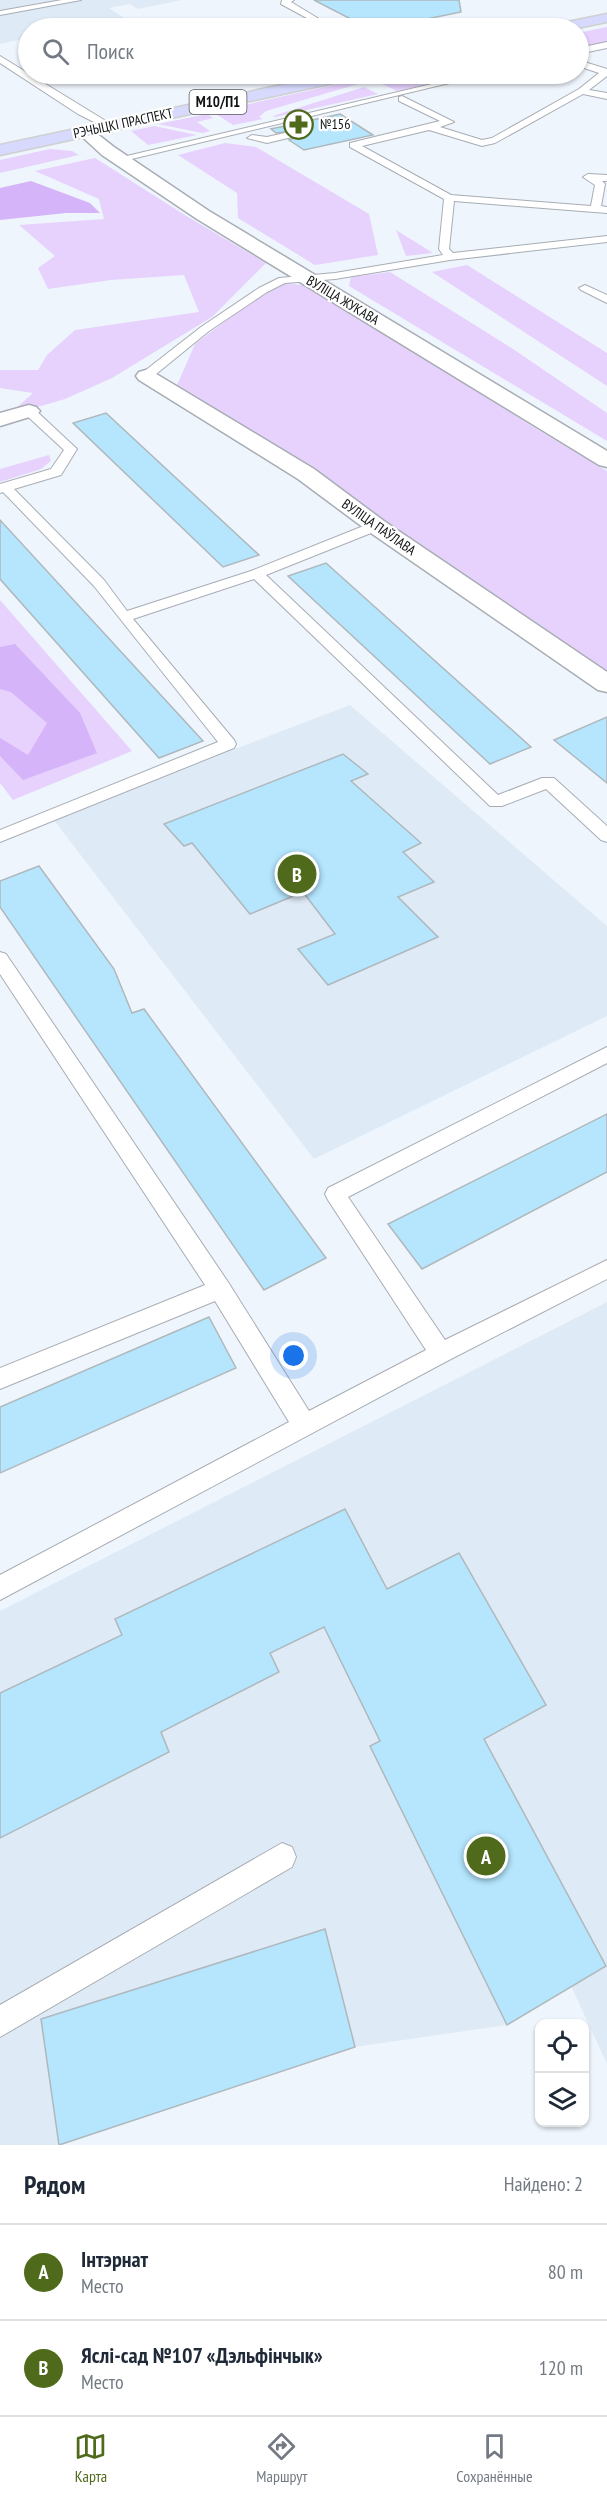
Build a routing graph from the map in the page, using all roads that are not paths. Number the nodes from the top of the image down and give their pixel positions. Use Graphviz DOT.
graph roads {
  1 [pos="77,0"];
  2 [pos="290,0"];
  3 [pos="0,13"];
  4 [pos="312,18"];
  5 [pos="607,18"];
  6 [pos="589,22"];
  7 [pos="607,45"];
  8 [pos="589,49"];
  9 [pos="0,59"];
  10 [pos="589,66"];
  11 [pos="18,71"];
  12 [pos="38,84"];
  13 [pos="305,84"];
  14 [pos="439,84"];
  15 [pos="582,91"];
  16 [pos="607,96"];
  17 [pos="402,99"];
  18 [pos="219,125"];
  19 [pos="109,126"];
  20 [pos="430,126"];
  21 [pos="85,132"];
  22 [pos="230,132"];
  23 [pos="289,135"];
  24 [pos="252,138"];
  25 [pos="0,150"];
  26 [pos="119,159"];
  27 [pos="600,166"];
  28 [pos="588,177"];
  29 [pos="607,178"];
  30 [pos="449,198"];
  31 [pos="602,209"];
  32 [pos="607,238"];
  33 [pos="450,257"];
  34 [pos="308,278"];
  35 [pos="585,288"];
  36 [pos="607,300"];
  37 [pos="146,376"];
  38 [pos="29,411"];
  39 [pos="0,420"];
  40 [pos="607,460"];
  41 [pos="3,488"];
  42 [pos="376,526"];
  43 [pos="256,574"];
  44 [pos="124,617"];
  45 [pos="607,684"];
  46 [pos="0,836"];
  47 [pos="607,836"];
  48 [pos="0,959"];
  49 [pos="607,1054"];
  50 [pos="607,1269"];
  51 [pos="220,1288"];
  52 [pos="441,1353"];
  53 [pos="0,1379"];
  54 [pos="305,1426"];
  55 [pos="0,1588"];
  56 [pos="282,1857"];
  57 [pos="0,2022"];
  1 -- 3 [label="lane"];
  2 -- 4 [label="lane"];
  5 -- 6 [label="main road"];
  7 -- 8 [label="lane"];
  9 -- 11 [label="lane"];
  10 -- 15 [label="lane"];
  12 -- 19 [label="lane"];
  13 -- 19 [label="main road, РЭЧЫЦКІ ПРАСПЕКТ / М10/П1"];
  14 -- 22 [label="lane"];
  15 -- 16 [label="lane"];
  15 -- 20 [label="lane"];
  17 -- 20 [label="lane"];
  18 -- 22 [label="lane"];
  19 -- 21 [label="main road, РЭЧЫЦКІ ПРАСПЕКТ / М10/П1"];
  20 -- 30 [label="lane"];
  21 -- 25 [label="main road, РЭЧЫЦКІ ПРАСПЕКТ / М10/П1"];
  21 -- 26 [label="street, ВУЛІЦА ЖУКАВА"];
  22 -- 26 [label="lane"];
  23 -- 24 [label="lane"];
  26 -- 34 [label="street, ВУЛІЦА ЖУКАВА"];
  27 -- 28 [label="lane"];
  28 -- 29 [label="lane"];
  28 -- 31 [label="lane"];
  30 -- 31 [label="lane"];
  30 -- 33 [label="lane"];
  32 -- 33 [label="lane"];
  33 -- 34 [label="lane"];
  34 -- 37 [label="lane"];
  34 -- 40 [label="street, ВУЛІЦА ЖУКАВА"];
  35 -- 36 [label="lane"];
  37 -- 42 [label="street, ВУЛІЦА ПАЎЛАВА"];
  38 -- 39 [label="street"];
  38 -- 41 [label="lane"];
  41 -- 44 [label="lane"];
  42 -- 43 [label="lane"];
  42 -- 45 [label="street, ВУЛІЦА ПАЎЛАВА"];
  43 -- 44 [label="lane"];
  43 -- 47 [label="lane"];
  44 -- 46 [label="lane"];
  48 -- 51 [label="lane"];
  49 -- 52 [label="lane"];
  50 -- 52 [label="lane"];
  51 -- 53 [label="lane"];
  51 -- 54 [label="lane"];
  52 -- 54 [label="lane"];
  54 -- 55 [label="lane"];
  56 -- 57 [label="lane"];
}
